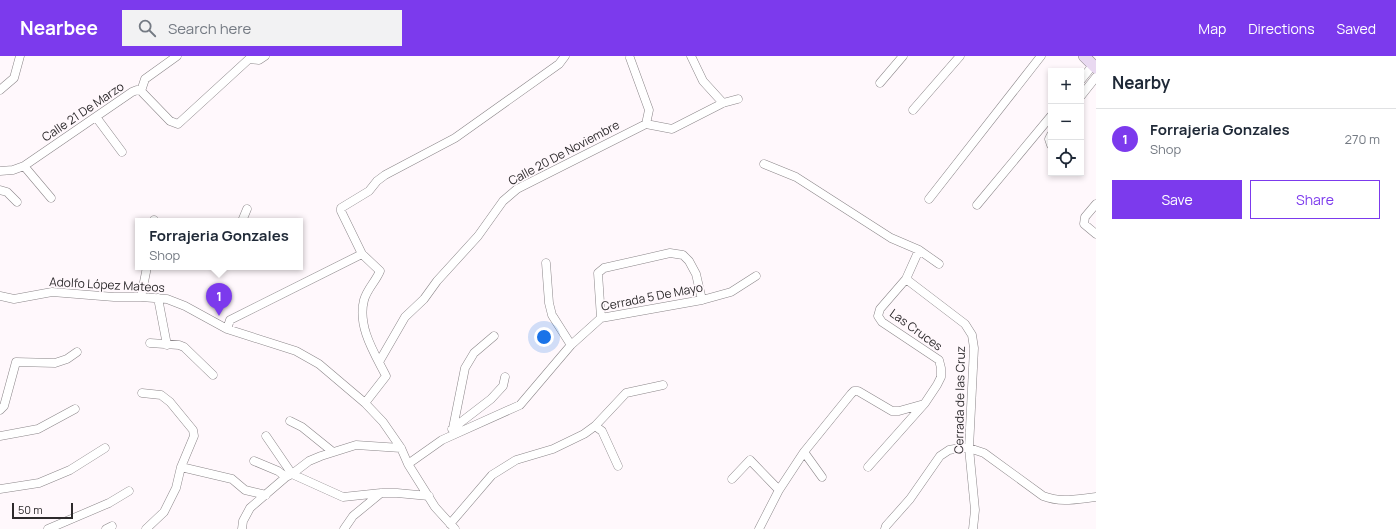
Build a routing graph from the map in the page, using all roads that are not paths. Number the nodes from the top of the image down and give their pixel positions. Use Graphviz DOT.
graph roads {
  1 [pos="20,56"];
  2 [pos="177,56"];
  3 [pos="265,56"];
  4 [pos="565,56"];
  5 [pos="691,56"];
  6 [pos="903,56"];
  7 [pos="960,56"];
  8 [pos="1040,56"];
  9 [pos="1084,56"];
  10 [pos="630,58"];
  11 [pos="1095,66"];
  12 [pos="1084,77"];
  13 [pos="1096,77"];
  14 [pos="880,83"];
  15 [pos="0,90"];
  16 [pos="141,91"];
  17 [pos="1084,92"];
  18 [pos="738,99"];
  19 [pos="722,103"];
  20 [pos="913,110"];
  21 [pos="96,117"];
  22 [pos="1048,120"];
  23 [pos="646,124"];
  24 [pos="122,152"];
  25 [pos="764,164"];
  26 [pos="24,166"];
  27 [pos="0,171"];
  28 [pos="0,190"];
  29 [pos="51,198"];
  30 [pos="929,199"];
  31 [pos="18,202"];
  32 [pos="1096,204"];
  33 [pos="977,205"];
  34 [pos="247,209"];
  35 [pos="243,218"];
  36 [pos="1096,234"];
  37 [pos="919,250"];
  38 [pos="362,254"];
  39 [pos="546,262"];
  40 [pos="939,264"];
  41 [pos="146,270"];
  42 [pos="756,276"];
  43 [pos="906,279"];
  44 [pos="0,296"];
  45 [pos="141,297"];
  46 [pos="158,298"];
  47 [pos="702,300"];
  48 [pos="601,318"];
  49 [pos="227,329"];
  50 [pos="494,336"];
  51 [pos="150,343"];
  52 [pos="571,345"];
  53 [pos="167,346"];
  54 [pos="77,352"];
  55 [pos="379,362"];
  56 [pos="213,375"];
  57 [pos="505,377"];
  58 [pos="663,385"];
  59 [pos="142,393"];
  60 [pos="365,403"];
  61 [pos="925,403"];
  62 [pos="74,409"];
  63 [pos="0,410"];
  64 [pos="290,421"];
  65 [pos="595,426"];
  66 [pos="453,428"];
  67 [pos="0,436"];
  68 [pos="266,436"];
  69 [pos="442,440"];
  70 [pos="105,448"];
  71 [pos="401,448"];
  72 [pos="969,448"];
  73 [pos="333,452"];
  74 [pos="804,452"];
  75 [pos="254,461"];
  76 [pos="408,464"];
  77 [pos="618,466"];
  78 [pos="182,467"];
  79 [pos="868,467"];
  80 [pos="289,476"];
  81 [pos="822,477"];
  82 [pos="732,479"];
  83 [pos="0,489"];
  84 [pos="779,490"];
  85 [pos="129,491"];
  86 [pos="381,493"];
  87 [pos="266,495"];
  88 [pos="429,496"];
  89 [pos="1096,497"];
  90 [pos="452,527"];
  91 [pos="48,529"];
  92 [pos="146,529"];
  93 [pos="242,529"];
  94 [pos="344,529"];
  95 [pos="759,529"];
  96 [pos="885,529"];
  97 [pos="973,529"];
  1 -- 15 [label="street"];
  2 -- 16 [label="street"];
  3 -- 16 [label="street, Calle 21 De Marzo"];
  4 -- 38 [label="street"];
  5 -- 19 [label="street"];
  6 -- 14 [label="street"];
  7 -- 20 [label="street"];
  8 -- 30 [label="street"];
  9 -- 11 [label="main road"];
  10 -- 23 [label="street"];
  11 -- 12 [label="street"];
  13 -- 17 [label="street"];
  16 -- 21 [label="street, Calle 21 De Marzo"];
  18 -- 19 [label="street"];
  19 -- 23 [label="street"];
  21 -- 24 [label="street"];
  21 -- 26 [label="street, Calle 21 De Marzo"];
  22 -- 33 [label="street"];
  23 -- 55 [label="street, Calle 20 De Noviembre"];
  25 -- 37 [label="street"];
  26 -- 27 [label="street, Calle 21 De Marzo"];
  26 -- 29 [label="street"];
  28 -- 31 [label="street"];
  32 -- 36 [label="street"];
  34 -- 35 [label="street"];
  37 -- 40 [label="street"];
  37 -- 43 [label="street, Las Cruces"];
  38 -- 49 [label="street"];
  38 -- 55 [label="street"];
  39 -- 52 [label="street"];
  41 -- 45 [label="street"];
  42 -- 47 [label="street, Cerrada 5 De Mayo"];
  43 -- 61 [label="street, Las Cruces"];
  43 -- 72 [label="street, Cerrada de las Cruz"];
  44 -- 45 [label="street, Adolfo López Mateos"];
  45 -- 46 [label="street, Adolfo López Mateos"];
  46 -- 49 [label="street, Adolfo López Mateos"];
  46 -- 53 [label="street"];
  47 -- 48 [label="street, Cerrada 5 De Mayo"];
  47 -- 48 [label="street"];
  48 -- 52 [label="street, Cerrada 5 De Mayo"];
  49 -- 60 [label="street, Adolfo López Mateos"];
  50 -- 66 [label="street"];
  51 -- 53 [label="street"];
  52 -- 69 [label="street, Cerrada 5 De Mayo"];
  53 -- 56 [label="street"];
  54 -- 63 [label="street"];
  55 -- 60 [label="street"];
  57 -- 66 [label="street"];
  58 -- 65 [label="street"];
  59 -- 78 [label="street"];
  60 -- 71 [label="street, Adolfo López Mateos"];
  61 -- 74 [label="street"];
  61 -- 79 [label="street"];
  62 -- 67 [label="street"];
  64 -- 73 [label="street"];
  65 -- 77 [label="street"];
  65 -- 90 [label="street"];
  66 -- 69 [label="street"];
  68 -- 80 [label="street"];
  69 -- 76 [label="street, Cerrada 5 De Mayo"];
  70 -- 83 [label="street"];
  71 -- 73 [label="street"];
  71 -- 76 [label="street, Adolfo López Mateos"];
  72 -- 89 [label="street"];
  72 -- 96 [label="street"];
  72 -- 97 [label="street, Cerrada de las Cruz"];
  73 -- 80 [label="street"];
  74 -- 81 [label="street"];
  74 -- 84 [label="street"];
  75 -- 80 [label="street"];
  76 -- 88 [label="street, Adolfo López Mateos"];
  78 -- 87 [label="street"];
  78 -- 92 [label="street"];
  80 -- 86 [label="street"];
  80 -- 87 [label="street"];
  82 -- 84 [label="street"];
  84 -- 95 [label="street"];
  85 -- 91 [label="street"];
  86 -- 88 [label="street"];
  86 -- 94 [label="street"];
  87 -- 93 [label="street"];
  88 -- 90 [label="street, Adolfo López Mateos"];
}
